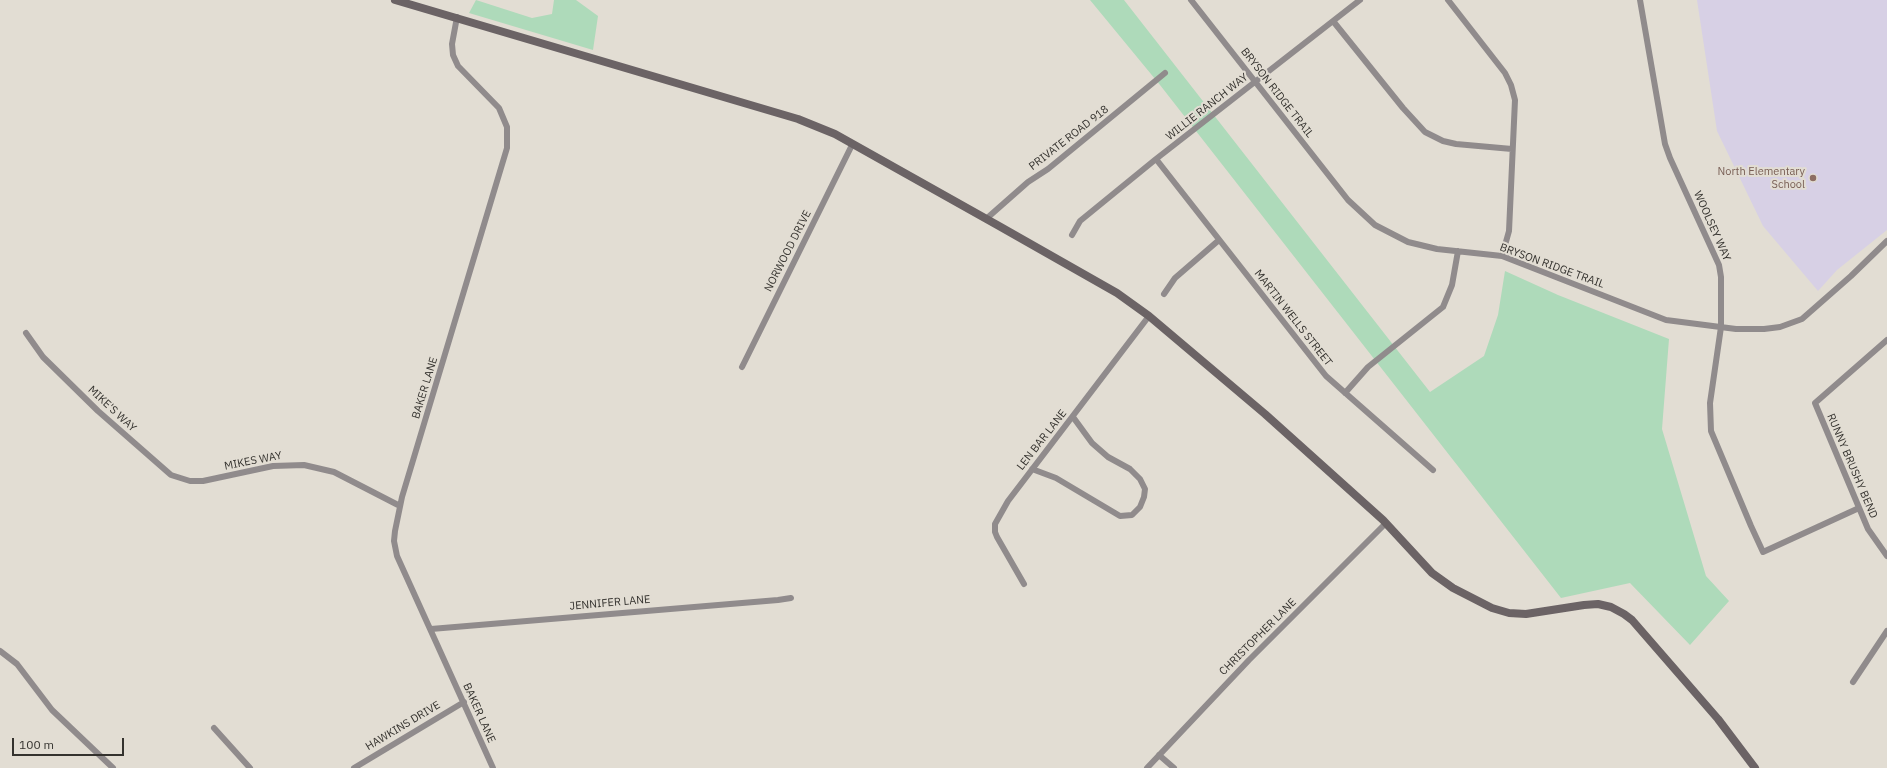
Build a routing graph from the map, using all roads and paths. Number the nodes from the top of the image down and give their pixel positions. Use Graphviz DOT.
graph roads {
  1 [pos="395,0"];
  2 [pos="1191,0"];
  3 [pos="1360,0"];
  4 [pos="1448,0"];
  5 [pos="1640,0"];
  6 [pos="457,17"];
  7 [pos="1333,21"];
  8 [pos="1165,73"];
  9 [pos="1255,82"];
  10 [pos="852,144"];
  11 [pos="1512,149"];
  12 [pos="1156,159"];
  13 [pos="986,219"];
  14 [pos="1072,235"];
  15 [pos="1219,240"];
  16 [pos="1887,241"];
  17 [pos="1458,251"];
  18 [pos="1502,256"];
  19 [pos="1164,294"];
  20 [pos="1149,316"];
  21 [pos="1721,327"];
  22 [pos="26,334"];
  23 [pos="1887,340"];
  24 [pos="742,367"];
  25 [pos="1345,393"];
  26 [pos="1073,417"];
  27 [pos="1032,469"];
  28 [pos="1433,470"];
  29 [pos="197,482"];
  30 [pos="400,506"];
  31 [pos="1859,508"];
  32 [pos="1386,523"];
  33 [pos="1887,556"];
  34 [pos="1024,584"];
  35 [pos="791,598"];
  36 [pos="431,629"];
  37 [pos="1887,631"];
  38 [pos="0,651"];
  39 [pos="1853,682"];
  40 [pos="464,702"];
  41 [pos="214,728"];
  42 [pos="1159,755"];
  43 [pos="113,768"];
  44 [pos="250,768"];
  45 [pos="354,768"];
  46 [pos="493,768"];
  47 [pos="1147,768"];
  48 [pos="1174,768"];
  49 [pos="1755,768"];
  1 -- 6 [label="street"];
  2 -- 9 [label="street, BRYSON RIDGE TRAIL"];
  3 -- 7 [label="street, WILLIE RANCH WAY"];
  4 -- 11 [label="street"];
  5 -- 21 [label="street, WOOLSEY WAY"];
  6 -- 10 [label="street"];
  6 -- 30 [label="street, BAKER LANE"];
  7 -- 9 [label="street, WILLIE RANCH WAY"];
  7 -- 11 [label="street"];
  8 -- 13 [label="street, PRIVATE ROAD 918"];
  9 -- 12 [label="street, WILLIE RANCH WAY"];
  9 -- 17 [label="street, BRYSON RIDGE TRAIL"];
  10 -- 13 [label="street"];
  10 -- 24 [label="street, NORWOOD DRIVE"];
  11 -- 18 [label="street"];
  12 -- 14 [label="street, WILLIE RANCH WAY"];
  12 -- 15 [label="street, MARTIN WELLS STREET"];
  13 -- 20 [label="street"];
  15 -- 19 [label="street"];
  15 -- 25 [label="street, MARTIN WELLS STREET"];
  16 -- 21 [label="street, BRYSON RIDGE TRAIL"];
  17 -- 18 [label="street, BRYSON RIDGE TRAIL"];
  17 -- 25 [label="street"];
  18 -- 21 [label="street, BRYSON RIDGE TRAIL"];
  20 -- 26 [label="street, LEN BAR LANE"];
  20 -- 32 [label="street"];
  21 -- 31 [label="street, WOOLSEY WAY"];
  22 -- 29 [label="street, MIKE'S WAY"];
  23 -- 31 [label="street, RUNNY BRUSHY BEND"];
  25 -- 28 [label="street, MARTIN WELLS STREET"];
  26 -- 27 [label="street, LEN BAR LANE"];
  26 -- 27 [label="street"];
  27 -- 34 [label="street, LEN BAR LANE"];
  29 -- 30 [label="street, MIKES WAY"];
  30 -- 36 [label="street, BAKER LANE"];
  31 -- 33 [label="street, RUNNY BRUSHY BEND"];
  32 -- 42 [label="street, CHRISTOPHER LANE"];
  32 -- 49 [label="street"];
  35 -- 36 [label="street, JENNIFER LANE"];
  36 -- 40 [label="street, BAKER LANE"];
  37 -- 39 [label="street"];
  38 -- 43 [label="street"];
  40 -- 45 [label="street, HAWKINS DRIVE"];
  40 -- 46 [label="street, BAKER LANE"];
  41 -- 44 [label="street"];
  42 -- 47 [label="street, CHRISTOPHER LANE"];
  42 -- 48 [label="street"];
}
